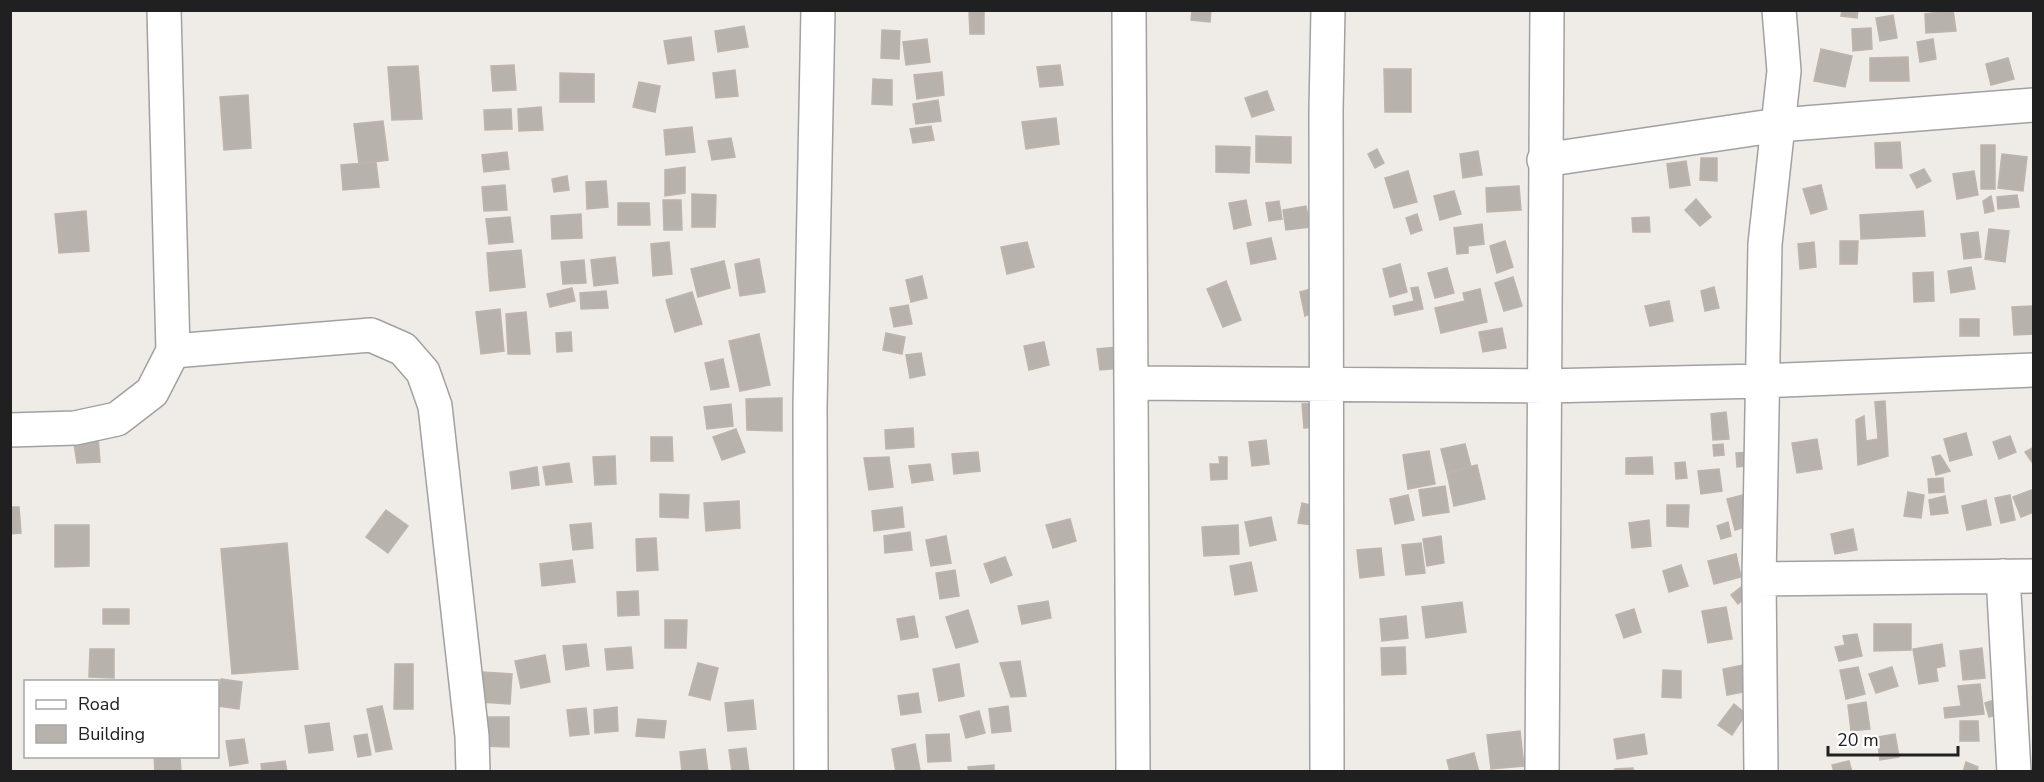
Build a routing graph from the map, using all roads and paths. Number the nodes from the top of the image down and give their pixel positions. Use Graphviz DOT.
graph roads {
  1 [pos="164,10"];
  2 [pos="818,10"];
  3 [pos="1129,10"];
  4 [pos="1328,10"];
  5 [pos="1547,10"];
  6 [pos="1779,10"];
  7 [pos="2034,105"];
  8 [pos="1778,125"];
  9 [pos="1544,160"];
  10 [pos="173,351"];
  11 [pos="2034,370"];
  12 [pos="1761,381"];
  13 [pos="1131,383"];
  14 [pos="1327,385"];
  15 [pos="1545,386"];
  16 [pos="10,430"];
  17 [pos="2018,576"];
  18 [pos="1759,579"];
  19 [pos="473,771"];
  20 [pos="811,771"];
  21 [pos="1133,771"];
  22 [pos="1327,771"];
  23 [pos="1542,771"];
  24 [pos="1761,771"];
  25 [pos="2014,771"];
  1 -- 10 [label="street"];
  2 -- 20 [label="street"];
  3 -- 13 [label="street"];
  4 -- 14 [label="street"];
  5 -- 9 [label="street"];
  6 -- 8 [label="street"];
  7 -- 8 [label="street"];
  8 -- 9 [label="street"];
  8 -- 12 [label="street"];
  9 -- 15 [label="street"];
  10 -- 16 [label="street"];
  10 -- 19 [label="street"];
  11 -- 12 [label="street"];
  12 -- 15 [label="street"];
  12 -- 18 [label="street"];
  13 -- 14 [label="street"];
  13 -- 21 [label="street"];
  14 -- 15 [label="street"];
  14 -- 22 [label="street"];
  15 -- 23 [label="street"];
  17 -- 18 [label="street"];
  17 -- 25 [label="street"];
  18 -- 24 [label="street"];
}
